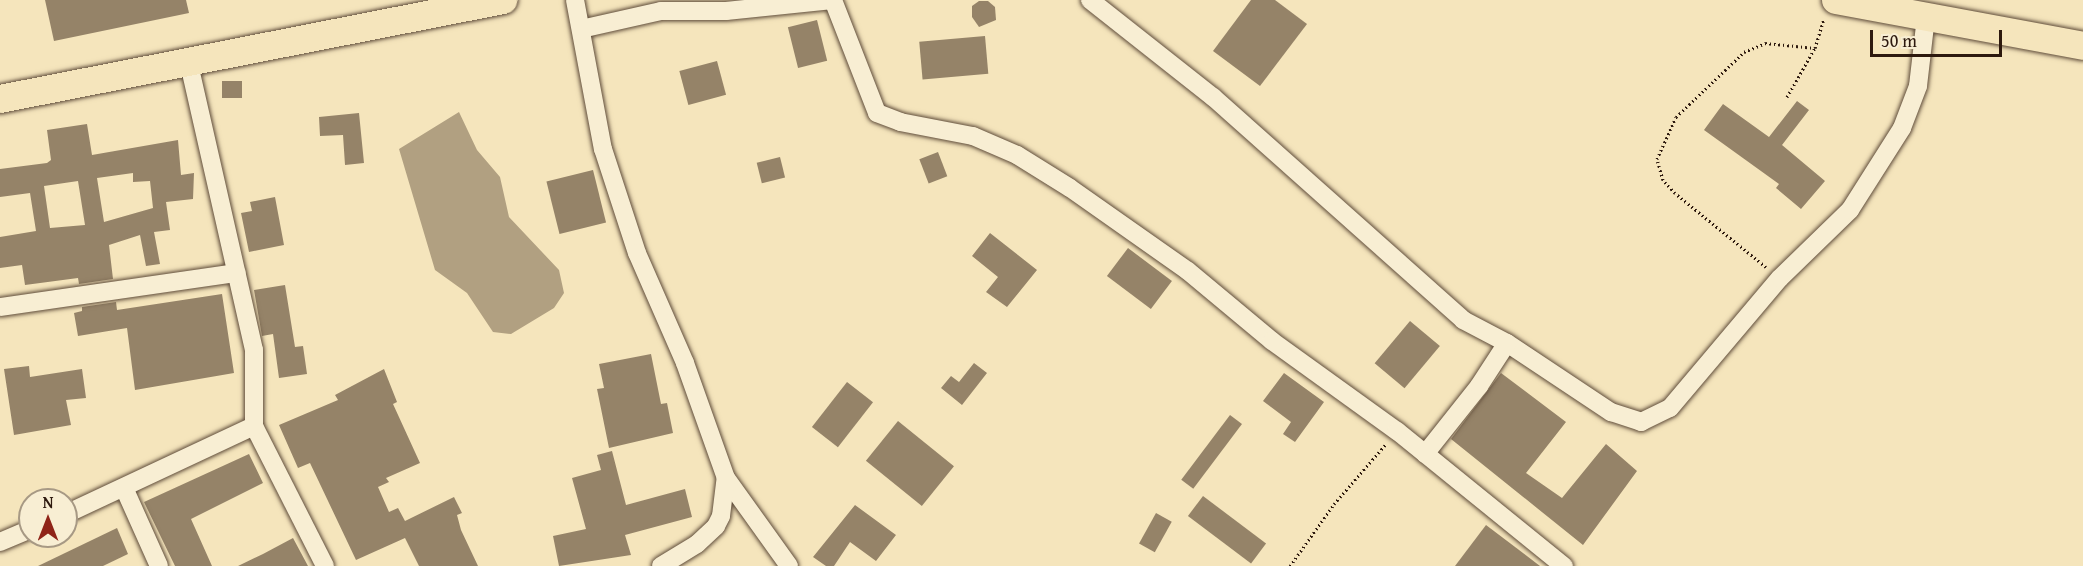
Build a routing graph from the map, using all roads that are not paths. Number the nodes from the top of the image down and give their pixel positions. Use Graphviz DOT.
graph roads {
  1 [pos="503,0"];
  2 [pos="575,0"];
  3 [pos="832,0"];
  4 [pos="1090,0"];
  5 [pos="1831,5"];
  6 [pos="1926,17"];
  7 [pos="581,29"];
  8 [pos="2083,46"];
  9 [pos="188,60"];
  10 [pos="0,99"];
  11 [pos="237,273"];
  12 [pos="0,307"];
  13 [pos="1507,343"];
  14 [pos="254,426"];
  15 [pos="1425,454"];
  16 [pos="726,478"];
  17 [pos="125,490"];
  18 [pos="78,509"];
  19 [pos="18,535"];
  20 [pos="0,542"];
  21 [pos="159,566"];
  22 [pos="326,566"];
  23 [pos="661,566"];
  24 [pos="789,566"];
  25 [pos="1564,566"];
  1 -- 9 [label="main road"];
  2 -- 7 [label="street"];
  3 -- 7 [label="street"];
  3 -- 15 [label="street"];
  4 -- 13 [label="street"];
  5 -- 6 [label="main road"];
  6 -- 8 [label="main road"];
  6 -- 13 [label="street"];
  7 -- 16 [label="street"];
  9 -- 10 [label="main road"];
  9 -- 11 [label="street"];
  11 -- 12 [label="street"];
  11 -- 14 [label="street"];
  13 -- 15 [label="street"];
  14 -- 17 [label="street"];
  14 -- 22 [label="street"];
  15 -- 25 [label="street"];
  16 -- 23 [label="street"];
  16 -- 24 [label="street"];
  17 -- 18 [label="street"];
  17 -- 21 [label="street"];
  19 -- 20 [label="street"];
}
